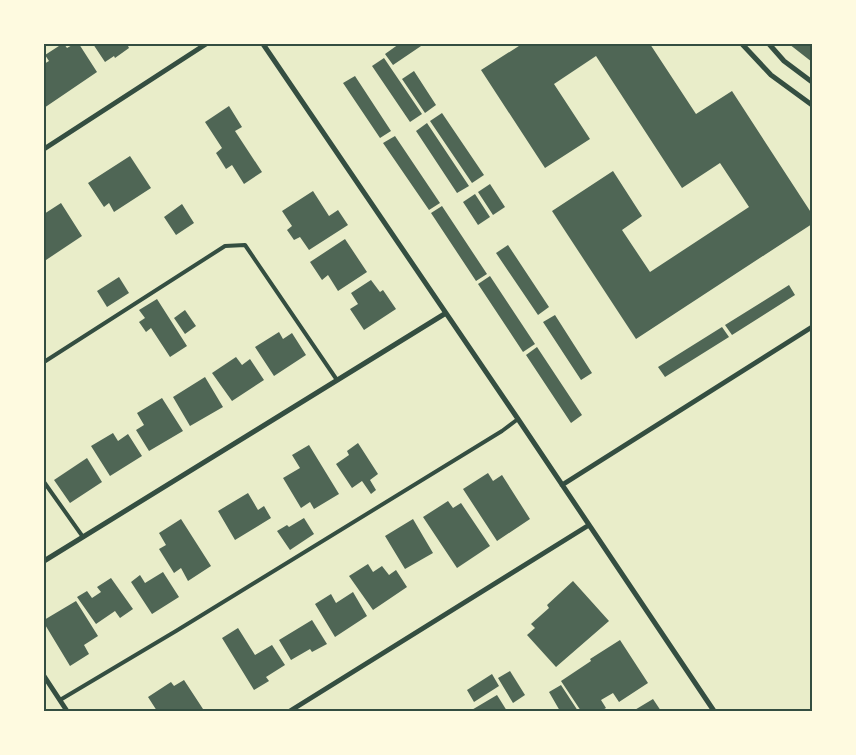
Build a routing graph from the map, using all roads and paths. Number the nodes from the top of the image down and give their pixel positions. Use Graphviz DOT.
graph roads {
  1 [pos="206,44"];
  2 [pos="263,44"];
  3 [pos="742,44"];
  4 [pos="769,44"];
  5 [pos="812,82"];
  6 [pos="812,105"];
  7 [pos="44,149"];
  8 [pos="446,313"];
  9 [pos="812,327"];
  10 [pos="44,362"];
  11 [pos="337,380"];
  12 [pos="518,419"];
  13 [pos="44,482"];
  14 [pos="562,486"];
  15 [pos="589,525"];
  16 [pos="83,537"];
  17 [pos="44,561"];
  18 [pos="44,676"];
  19 [pos="60,700"];
  20 [pos="67,711"];
  21 [pos="290,711"];
  22 [pos="714,711"];
  1 -- 7 [label="street"];
  2 -- 8 [label="street"];
  3 -- 6 [label="street"];
  4 -- 5 [label="street"];
  8 -- 11 [label="street"];
  8 -- 12 [label="street"];
  9 -- 14 [label="street"];
  10 -- 11 [label="lane"];
  11 -- 16 [label="street"];
  12 -- 14 [label="street"];
  12 -- 19 [label="lane"];
  13 -- 16 [label="lane"];
  14 -- 15 [label="street"];
  15 -- 21 [label="street"];
  15 -- 22 [label="street"];
  16 -- 17 [label="street"];
  18 -- 19 [label="street"];
  19 -- 20 [label="street"];
}
